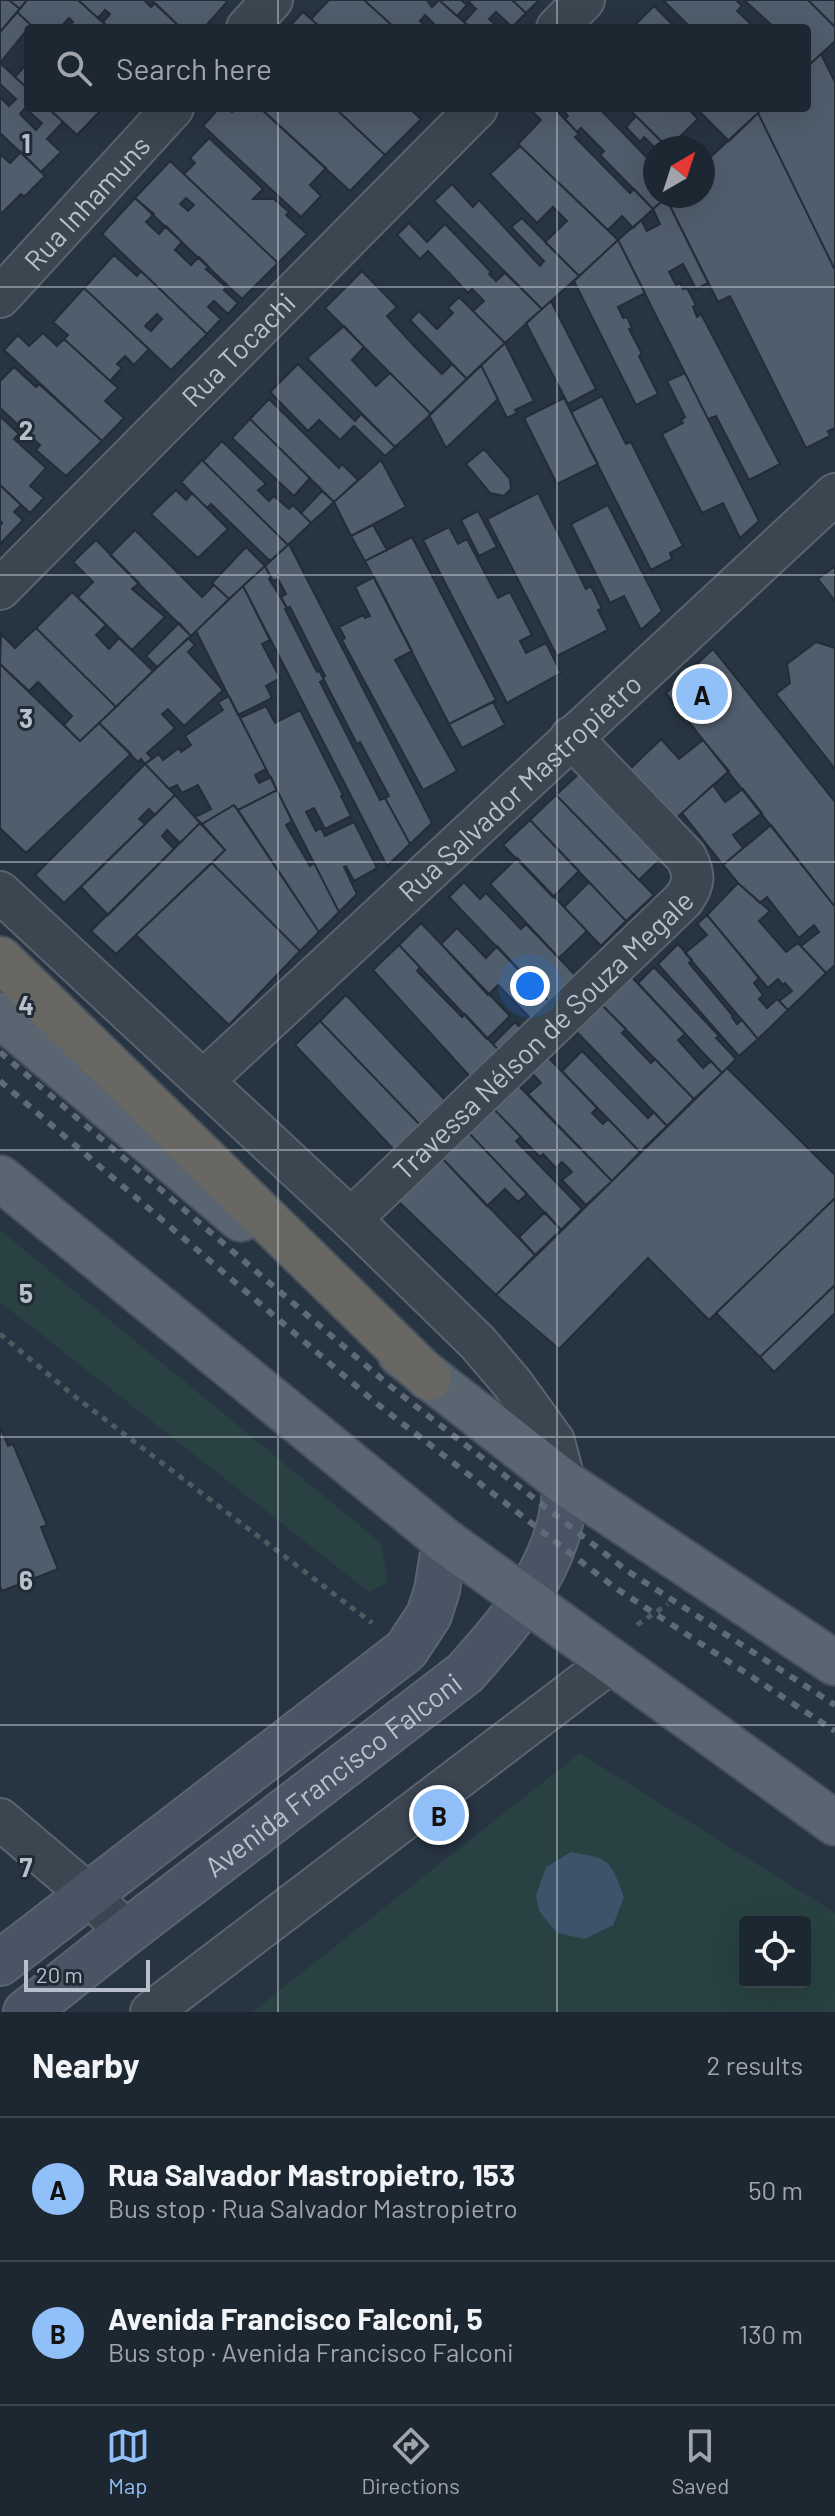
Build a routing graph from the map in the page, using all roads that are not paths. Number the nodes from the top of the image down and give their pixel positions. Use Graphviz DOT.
graph roads {
  1 [pos="272,0"];
  2 [pos="584,0"];
  3 [pos="251,24"];
  4 [pos="561,24"];
  5 [pos="169,112"];
  6 [pos="473,112"];
  7 [pos="0,297"];
  8 [pos="835,494"];
  9 [pos="0,589"];
  10 [pos="571,737"];
  11 [pos="0,892"];
  12 [pos="0,959"];
  13 [pos="0,1015"];
  14 [pos="203,1081"];
  15 [pos="0,1178"];
  16 [pos="351,1219"];
  17 [pos="429,1378"];
  18 [pos="565,1483"];
  19 [pos="445,1541"];
  20 [pos="526,1599"];
  21 [pos="611,1662"];
  22 [pos="835,1663"];
  23 [pos="0,1819"];
  24 [pos="835,1823"];
  25 [pos="88,1894"];
  26 [pos="127,1932"];
  27 [pos="0,1963"];
  28 [pos="26,2012"];
  29 [pos="151,2012"];
  1 -- 3 [label="street"];
  2 -- 4 [label="street"];
  5 -- 7 [label="street, Rua Inhamuns"];
  6 -- 9 [label="street, Rua Tocachi"];
  8 -- 10 [label="street, Rua Salvador Mastropietro"];
  10 -- 14 [label="street, Rua Salvador Mastropietro"];
  10 -- 16 [label="street, Travessa Nélson de Souza Megale"];
  11 -- 14 [label="street"];
  12 -- 17 [label="highway"];
  13 -- 17 [label="main road"];
  14 -- 16 [label="street"];
  15 -- 19 [label="main road"];
  16 -- 18 [label="street"];
  17 -- 18 [label="main road"];
  18 -- 20 [label="main road, Avenida Francisco Falconi"];
  18 -- 22 [label="main road"];
  19 -- 20 [label="main road"];
  19 -- 25 [label="main road, Avenida Francisco Falconi"];
  20 -- 21 [label="main road"];
  20 -- 26 [label="main road, Avenida Francisco Falconi"];
  21 -- 24 [label="main road"];
  21 -- 29 [label="street"];
  23 -- 25 [label="street"];
  25 -- 26 [label="street"];
  25 -- 27 [label="main road, Avenida Francisco Falconi"];
  26 -- 28 [label="main road, Avenida Francisco Falconi"];
}
